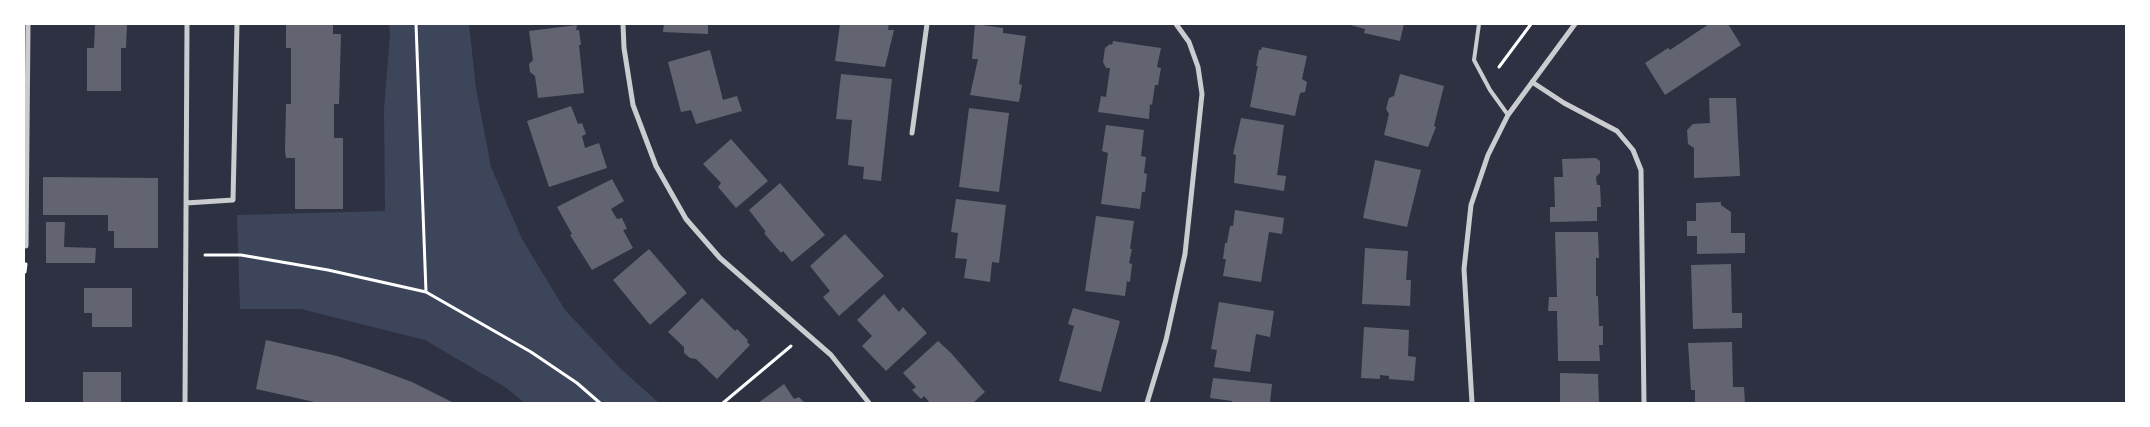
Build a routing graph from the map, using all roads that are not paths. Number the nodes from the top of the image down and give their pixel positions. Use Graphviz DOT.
graph roads {
  1 [pos="28,24"];
  2 [pos="187,24"];
  3 [pos="237,24"];
  4 [pos="623,24"];
  5 [pos="927,24"];
  6 [pos="1176,24"];
  7 [pos="1479,24"];
  8 [pos="1574,24"];
  9 [pos="1532,82"];
  10 [pos="1508,115"];
  11 [pos="912,133"];
  12 [pos="186,203"];
  13 [pos="26,246"];
  14 [pos="186,403"];
  15 [pos="869,403"];
  16 [pos="1146,403"];
  17 [pos="1472,403"];
  18 [pos="1644,403"];
  1 -- 13 [label="street"];
  2 -- 12 [label="street"];
  3 -- 12 [label="street"];
  4 -- 15 [label="street"];
  5 -- 11 [label="street"];
  6 -- 16 [label="street"];
  7 -- 10 [label="lane"];
  8 -- 9 [label="street"];
  9 -- 10 [label="street"];
  9 -- 18 [label="street"];
  10 -- 17 [label="street"];
  12 -- 14 [label="street"];
}
